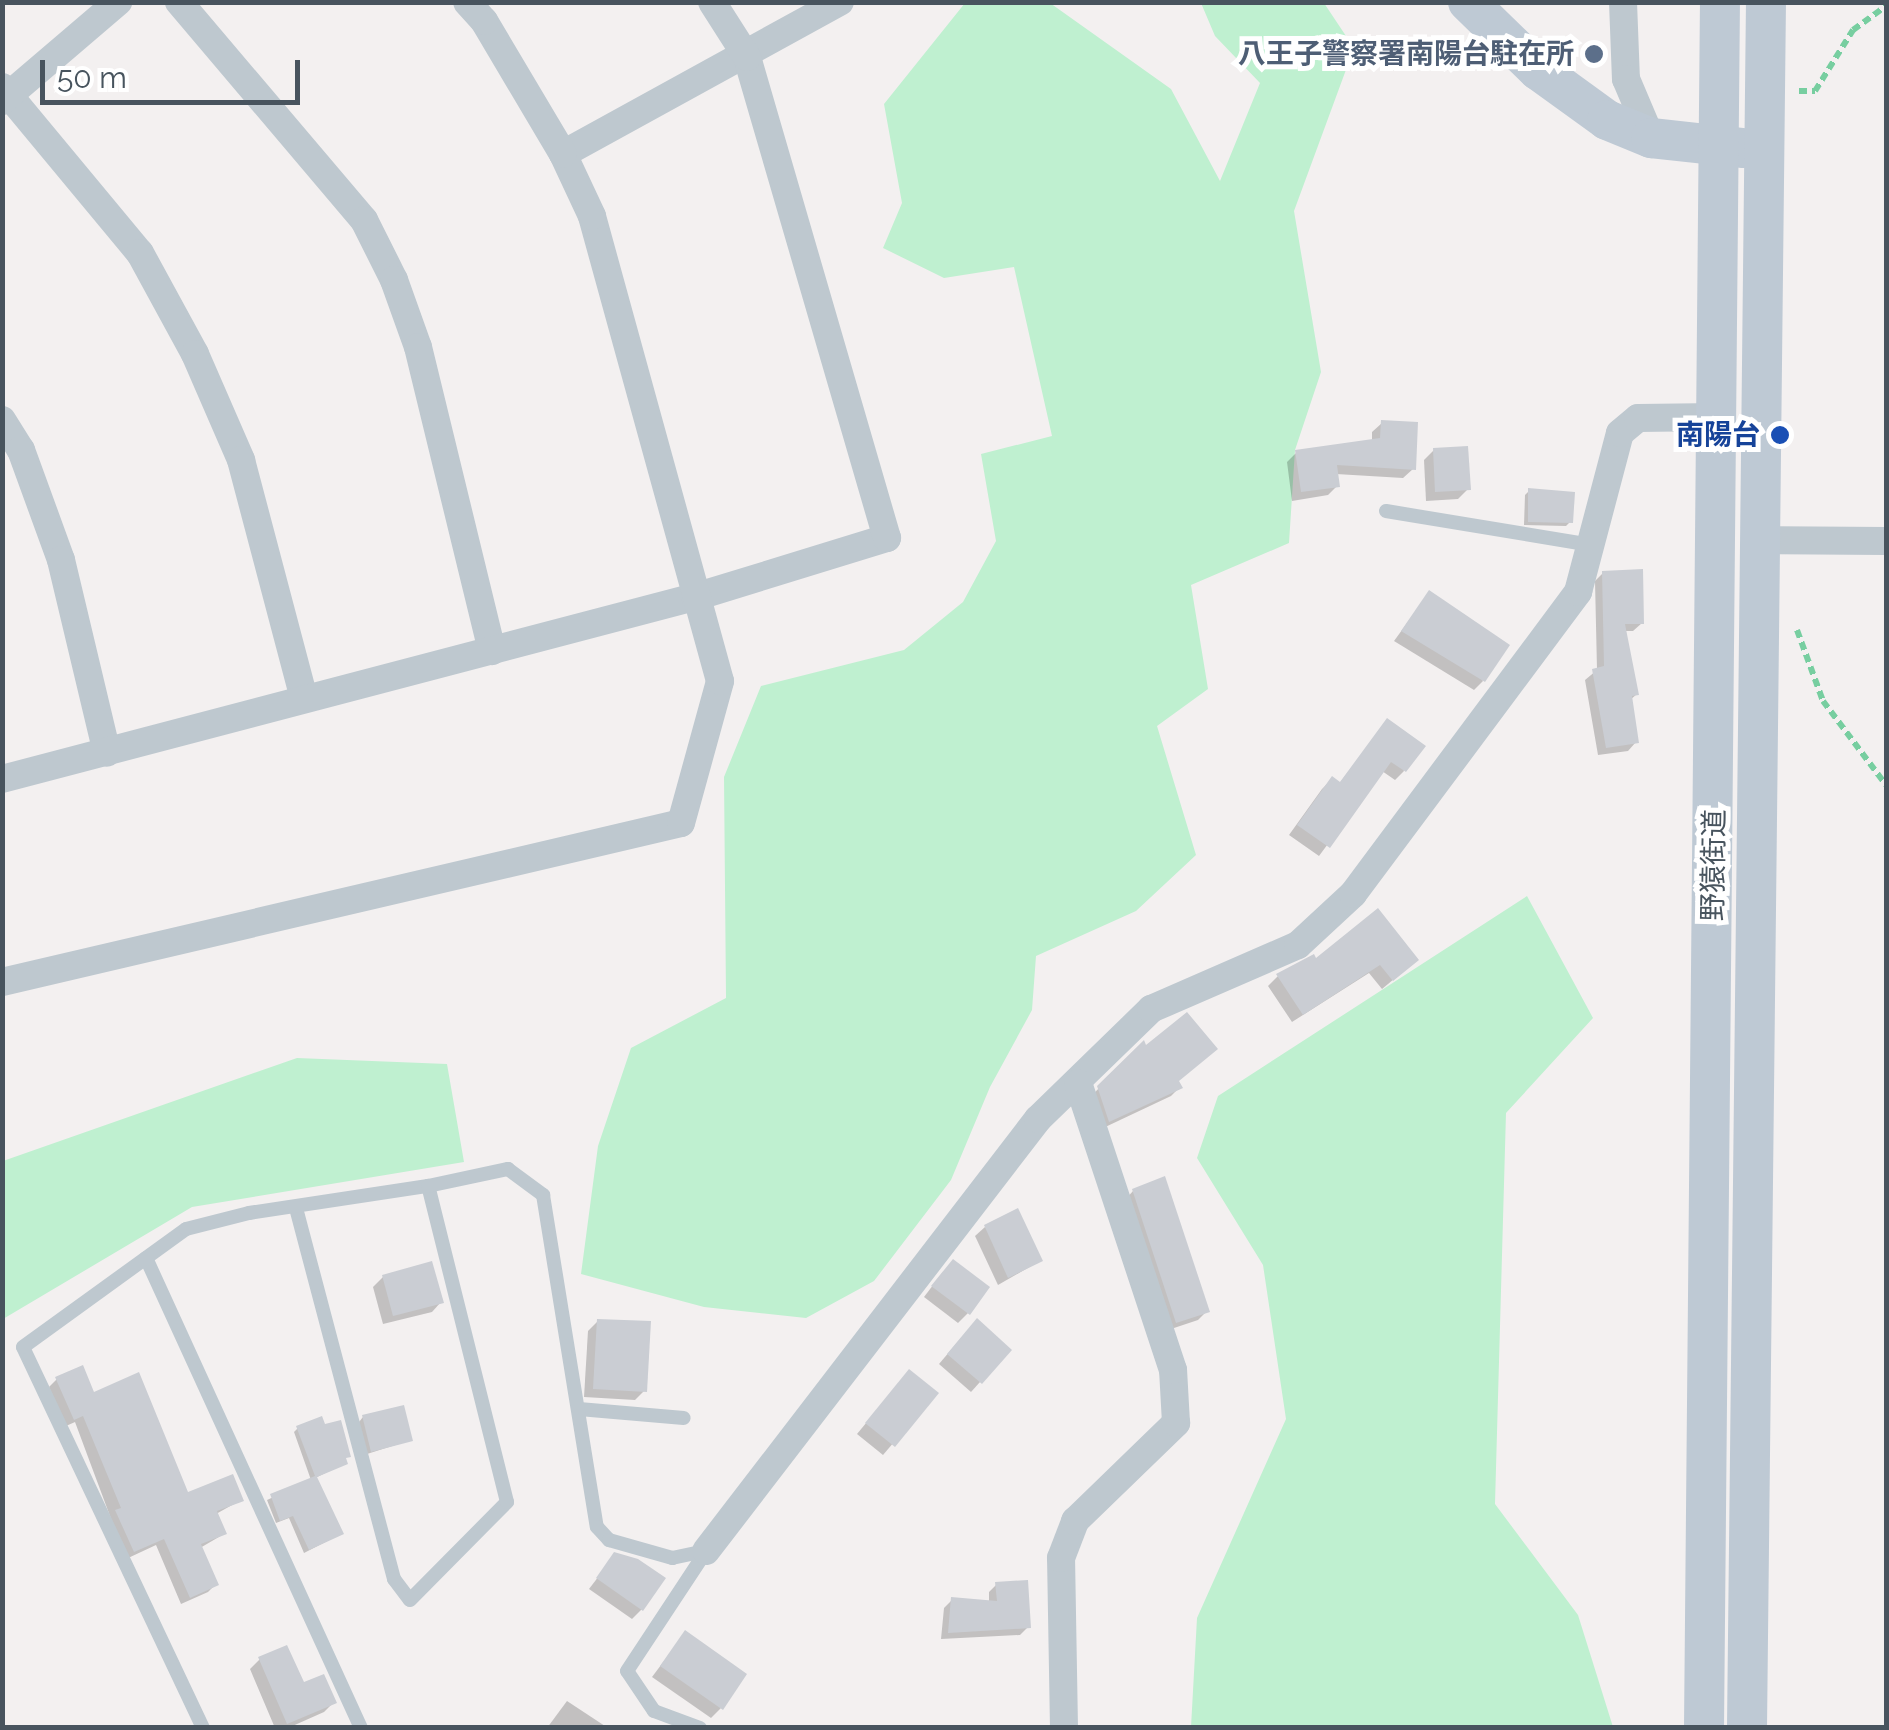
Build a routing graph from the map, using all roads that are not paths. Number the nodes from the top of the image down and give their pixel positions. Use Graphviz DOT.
graph roads {
  1 [pos="118,2"];
  2 [pos="178,2"];
  3 [pos="467,2"];
  4 [pos="712,2"];
  5 [pos="840,2"];
  6 [pos="1468,2"];
  7 [pos="1623,2"];
  8 [pos="1720,2"];
  9 [pos="1766,2"];
  10 [pos="747,57"];
  11 [pos="5,94"];
  12 [pos="1652,138"];
  13 [pos="1716,148"];
  14 [pos="1762,148"];
  15 [pos="563,154"];
  16 [pos="1718,417"];
  17 [pos="2,420"];
  18 [pos="1386,511"];
  19 [pos="1759,540"];
  20 [pos="1886,541"];
  21 [pos="1590,545"];
  22 [pos="695,597"];
  23 [pos="492,651"];
  24 [pos="304,699"];
  25 [pos="107,753"];
  26 [pos="2,779"];
  27 [pos="2,982"];
  28 [pos="1078,1083"];
  29 [pos="428,1186"];
  30 [pos="296,1208"];
  31 [pos="146,1258"];
  32 [pos="579,1409"];
  33 [pos="684,1418"];
  34 [pos="706,1550"];
  35 [pos="203,1728"];
  36 [pos="361,1728"];
  37 [pos="700,1728"];
  38 [pos="1064,1728"];
  39 [pos="1704,1728"];
  40 [pos="1747,1728"];
  1 -- 11 [label="street"];
  2 -- 23 [label="street"];
  3 -- 15 [label="street"];
  4 -- 10 [label="street"];
  5 -- 10 [label="street"];
  6 -- 12 [label="main road"];
  7 -- 12 [label="street"];
  8 -- 13 [label="main road, 野猿街道"];
  9 -- 14 [label="main road, 野猿街道"];
  10 -- 15 [label="street"];
  10 -- 22 [label="street"];
  11 -- 24 [label="street"];
  12 -- 13 [label="main road"];
  13 -- 14 [label="main road"];
  13 -- 16 [label="main road, 野猿街道"];
  14 -- 19 [label="main road, 野猿街道"];
  15 -- 22 [label="street"];
  16 -- 21 [label="street"];
  16 -- 39 [label="main road, 野猿街道"];
  17 -- 25 [label="street"];
  18 -- 21 [label="lane"];
  19 -- 20 [label="street"];
  19 -- 40 [label="main road, 野猿街道"];
  21 -- 28 [label="street"];
  22 -- 23 [label="street"];
  22 -- 27 [label="street"];
  23 -- 24 [label="street"];
  24 -- 25 [label="street"];
  25 -- 26 [label="street"];
  28 -- 34 [label="street"];
  28 -- 38 [label="street"];
  29 -- 30 [label="lane"];
  29 -- 30 [label="lane"];
  29 -- 32 [label="lane"];
  30 -- 31 [label="lane"];
  31 -- 35 [label="lane"];
  31 -- 36 [label="lane"];
  32 -- 33 [label="lane"];
  32 -- 34 [label="lane"];
  34 -- 37 [label="lane"];
}
